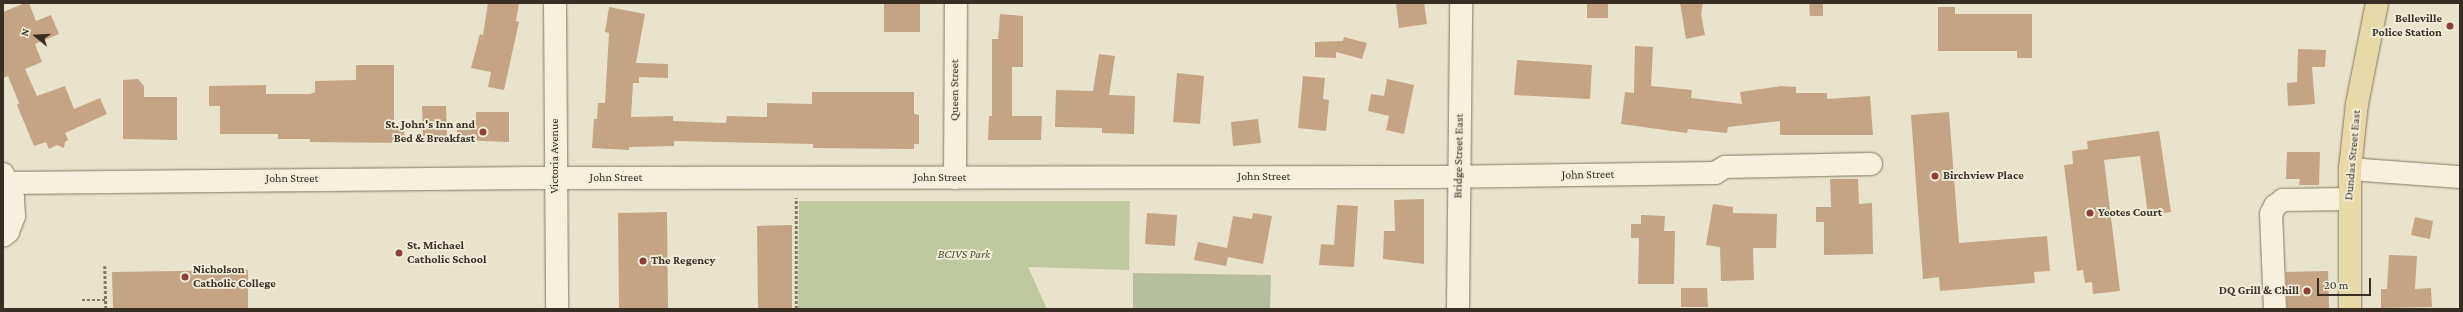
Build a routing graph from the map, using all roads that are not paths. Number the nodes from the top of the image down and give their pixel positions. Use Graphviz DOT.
graph roads {
  1 [pos="555,3"];
  2 [pos="956,3"];
  3 [pos="1462,3"];
  4 [pos="2377,3"];
  5 [pos="1871,164"];
  6 [pos="2350,169"];
  7 [pos="1459,177"];
  8 [pos="2460,177"];
  9 [pos="5,178"];
  10 [pos="555,178"];
  11 [pos="955,178"];
  12 [pos="2348,199"];
  13 [pos="3,236"];
  14 [pos="556,309"];
  15 [pos="1458,309"];
  16 [pos="2275,309"];
  17 [pos="2350,309"];
  1 -- 10 [label="street, Victoria Avenue"];
  2 -- 11 [label="street, Queen Street"];
  3 -- 7 [label="street, Bridge Street East"];
  4 -- 6 [label="main road, Dundas Street East"];
  5 -- 7 [label="street, John Street"];
  6 -- 8 [label="street"];
  6 -- 12 [label="main road, Dundas Street East"];
  7 -- 11 [label="street, John Street"];
  7 -- 15 [label="street, Bridge Street East"];
  9 -- 10 [label="street, John Street"];
  9 -- 13 [label="street"];
  10 -- 11 [label="street, John Street"];
  10 -- 14 [label="street, Victoria Avenue"];
  12 -- 16 [label="street"];
  12 -- 17 [label="main road, Dundas Street East"];
}
